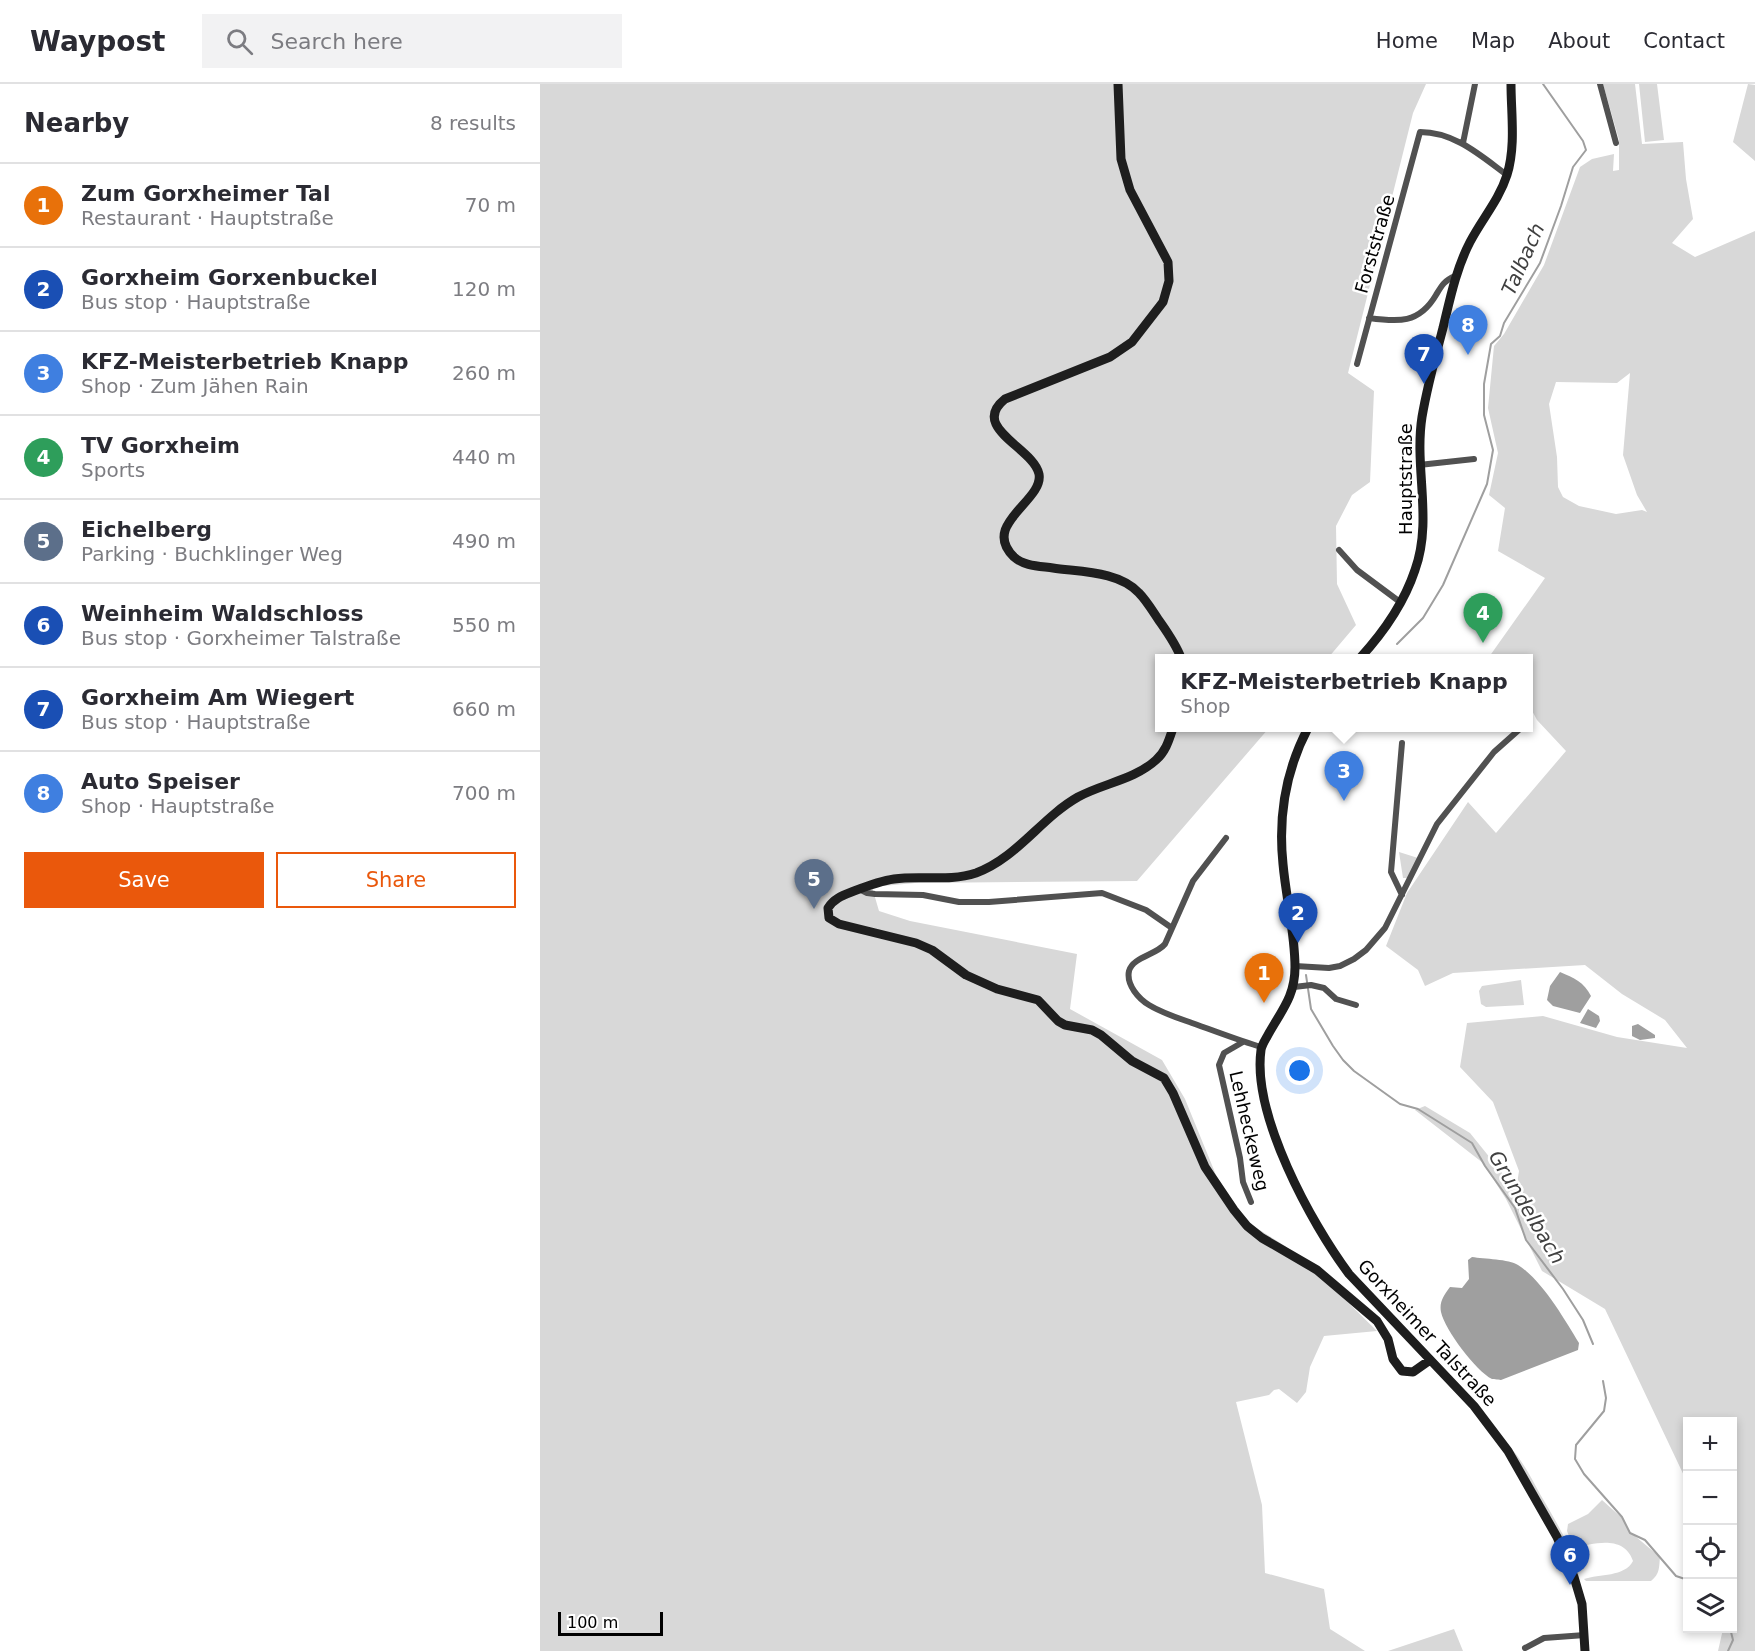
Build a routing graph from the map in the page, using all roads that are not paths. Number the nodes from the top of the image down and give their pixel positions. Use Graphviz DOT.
graph roads {
  1 [pos="1118,84"];
  2 [pos="1475,84"];
  3 [pos="1511,84"];
  4 [pos="1600,84"];
  5 [pos="1463,143"];
  6 [pos="1616,143"];
  7 [pos="1507,175"];
  8 [pos="1455,276"];
  9 [pos="1369,318"];
  10 [pos="1357,364"];
  11 [pos="1474,459"];
  12 [pos="1419,465"];
  13 [pos="1339,550"];
  14 [pos="1400,602"];
  15 [pos="1179,654"];
  16 [pos="1364,654"];
  17 [pos="1172,732"];
  18 [pos="1306,732"];
  19 [pos="1516,732"];
  20 [pos="1402,743"];
  21 [pos="1226,838"];
  22 [pos="859,889"];
  23 [pos="1402,895"];
  24 [pos="1172,928"];
  25 [pos="1295,966"];
  26 [pos="1299,986"];
  27 [pos="1356,1005"];
  28 [pos="1243,1042"];
  29 [pos="1261,1047"];
  30 [pos="1251,1203"];
  31 [pos="1430,1360"];
  32 [pos="1586,1635"];
  33 [pos="1525,1648"];
  34 [pos="1585,1651"];
  1 -- 15 [label="street"];
  2 -- 5 [label="street"];
  3 -- 7 [label="street, Hauptstraße"];
  4 -- 6 [label="street"];
  5 -- 7 [label="street"];
  5 -- 9 [label="street, Forststraße"];
  7 -- 8 [label="street, Hauptstraße"];
  8 -- 9 [label="street"];
  8 -- 12 [label="street, Hauptstraße"];
  9 -- 10 [label="street, Forststraße"];
  11 -- 12 [label="street"];
  12 -- 14 [label="street, Hauptstraße"];
  13 -- 14 [label="street"];
  14 -- 16 [label="street, Hauptstraße"];
  17 -- 22 [label="street"];
  18 -- 25 [label="street"];
  19 -- 23 [label="street"];
  20 -- 23 [label="street"];
  21 -- 24 [label="street"];
  22 -- 24 [label="street"];
  22 -- 31 [label="street"];
  23 -- 25 [label="street"];
  24 -- 28 [label="street"];
  25 -- 26 [label="street"];
  26 -- 27 [label="street"];
  26 -- 29 [label="street"];
  28 -- 29 [label="street"];
  28 -- 30 [label="street, Lehheckeweg"];
  29 -- 31 [label="street, Gorxheimer Talstraße"];
  31 -- 32 [label="street, Gorxheimer Talstraße"];
  32 -- 33 [label="street"];
  32 -- 34 [label="street, Gorxheimer Talstraße"];
}
